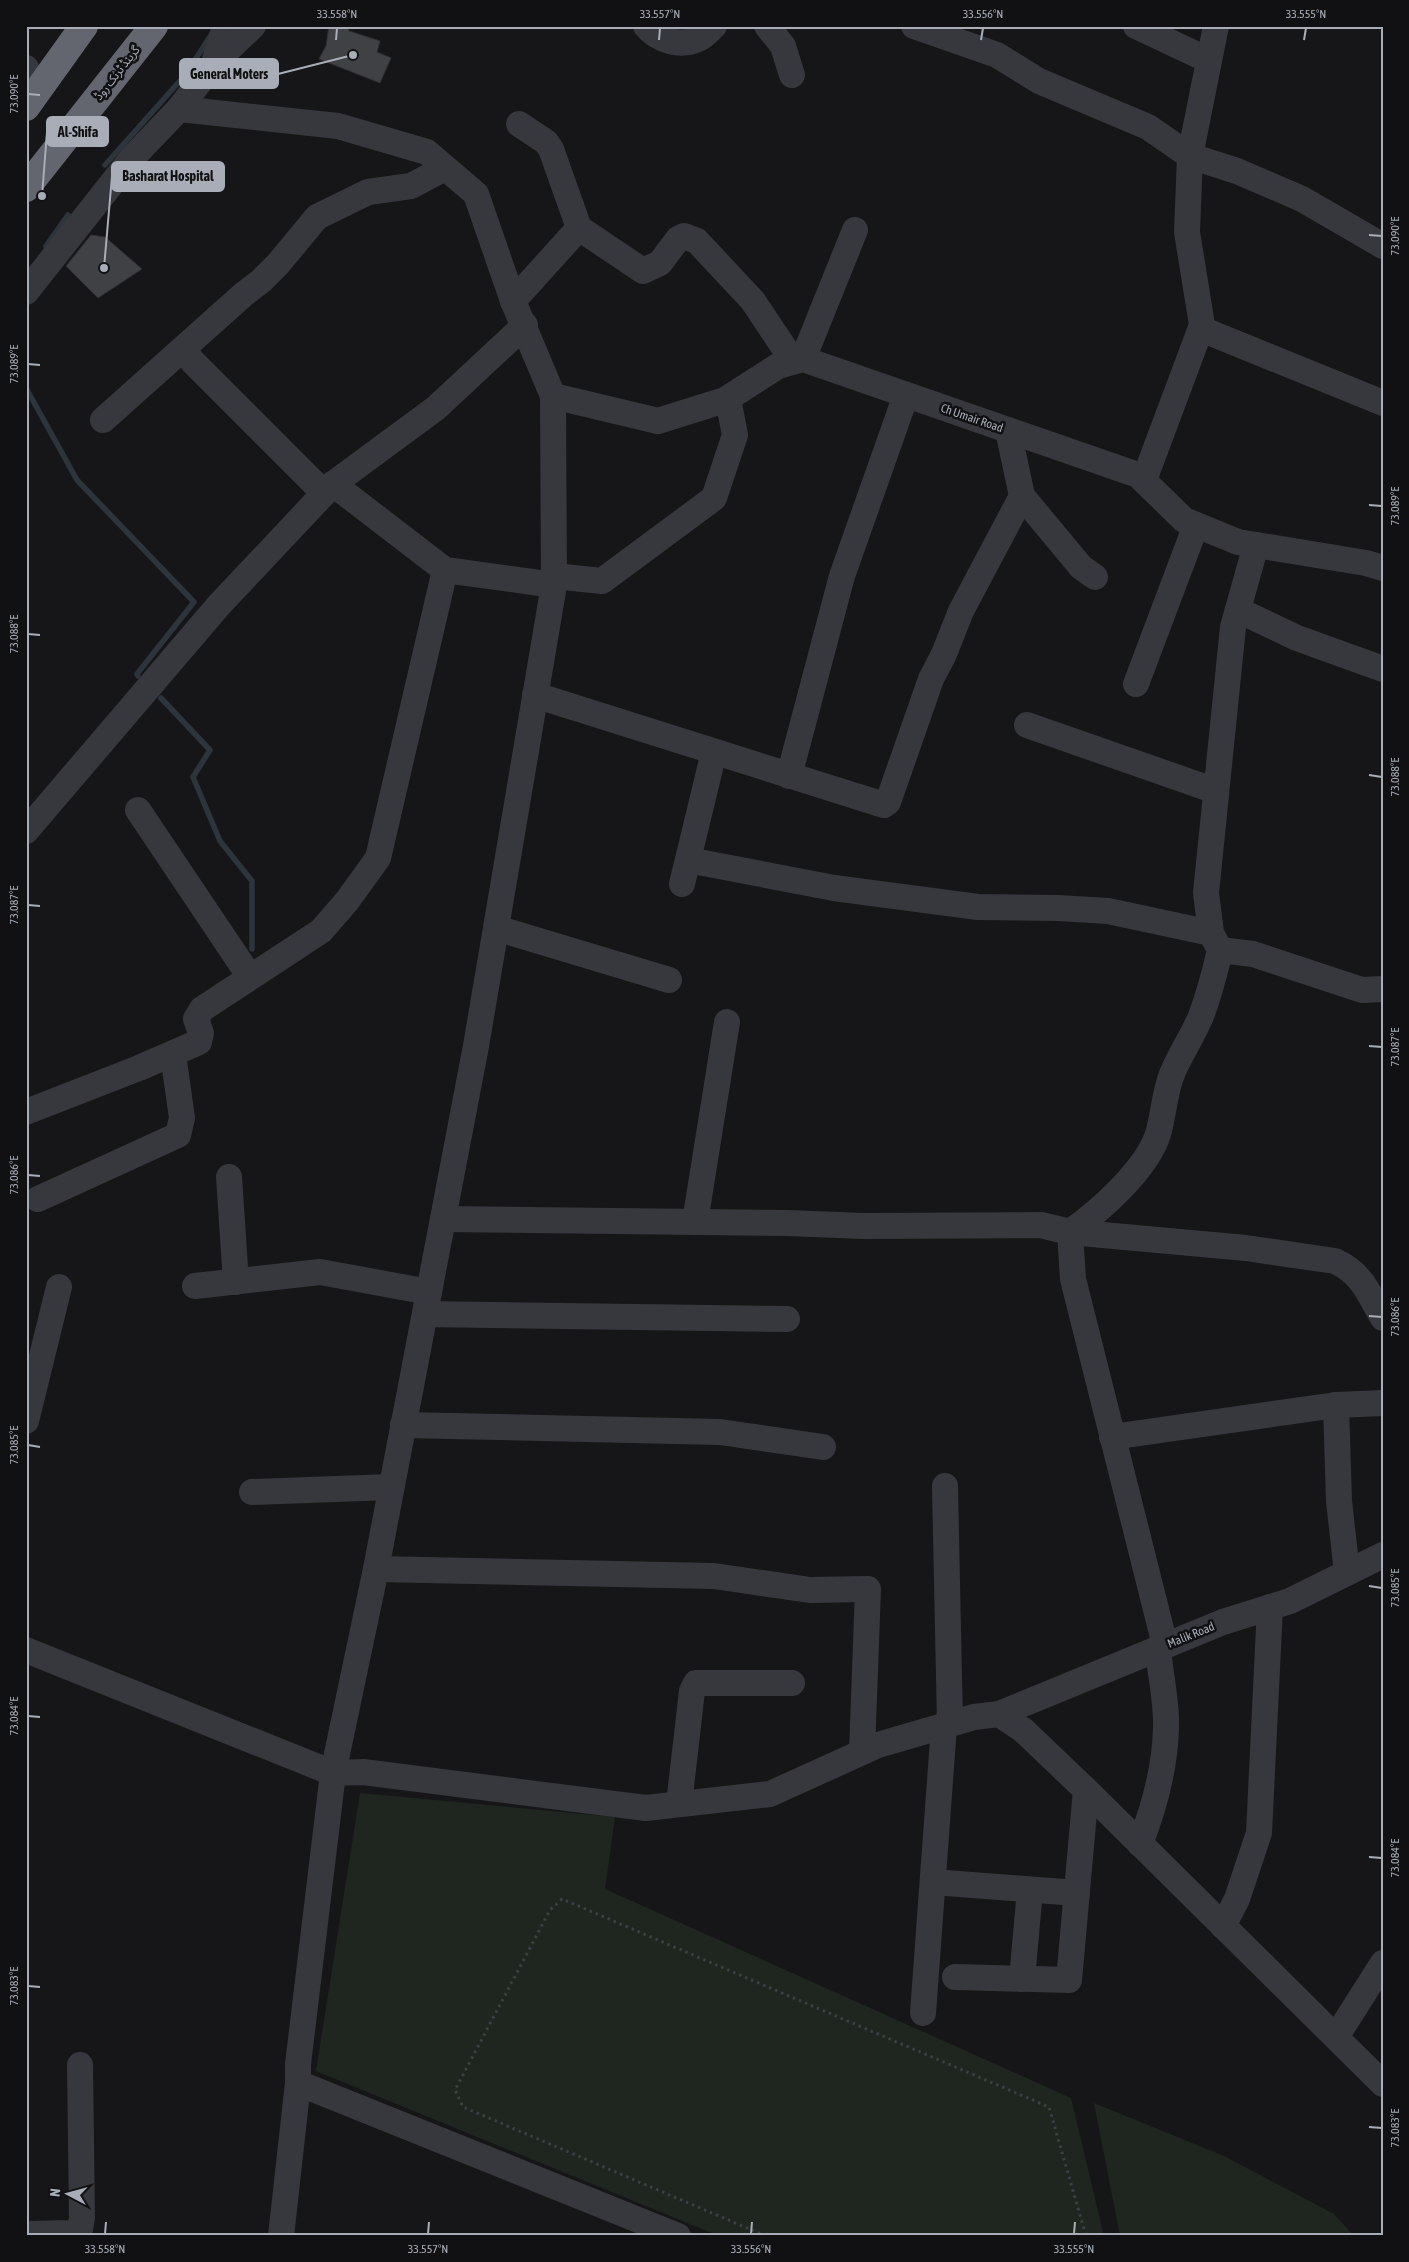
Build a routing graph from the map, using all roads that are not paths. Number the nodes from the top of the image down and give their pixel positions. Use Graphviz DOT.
graph roads {
  1 [pos="84,26"];
  2 [pos="225,26"];
  3 [pos="253,26"];
  4 [pos="646,26"];
  5 [pos="714,26"];
  6 [pos="767,26"];
  7 [pos="914,26"];
  8 [pos="1136,26"];
  9 [pos="1216,26"];
  10 [pos="153,27"];
  11 [pos="1208,60"];
  12 [pos="214,63"];
  13 [pos="26,68"];
  14 [pos="792,75"];
  15 [pos="31,101"];
  16 [pos="179,110"];
  17 [pos="519,124"];
  18 [pos="1190,156"];
  19 [pos="445,168"];
  20 [pos="26,188"];
  21 [pos="579,228"];
  22 [pos="855,230"];
  23 [pos="1383,246"];
  24 [pos="26,292"];
  25 [pos="513,301"];
  26 [pos="525,325"];
  27 [pos="1201,329"];
  28 [pos="184,348"];
  29 [pos="798,360"];
  30 [pos="906,395"];
  31 [pos="553,396"];
  32 [pos="728,398"];
  33 [pos="1383,403"];
  34 [pos="103,420"];
  35 [pos="1008,430"];
  36 [pos="1144,480"];
  37 [pos="328,488"];
  38 [pos="1022,496"];
  39 [pos="1196,525"];
  40 [pos="1256,545"];
  41 [pos="1383,568"];
  42 [pos="445,570"];
  43 [pos="1096,577"];
  44 [pos="554,580"];
  45 [pos="1238,610"];
  46 [pos="1383,669"];
  47 [pos="1136,684"];
  48 [pos="535,695"];
  49 [pos="1027,725"];
  50 [pos="714,752"];
  51 [pos="788,776"];
  52 [pos="1216,790"];
  53 [pos="138,810"];
  54 [pos="27,829"];
  55 [pos="496,928"];
  56 [pos="1216,942"];
  57 [pos="250,977"];
  58 [pos="669,980"];
  59 [pos="1383,989"];
  60 [pos="728,1022"];
  61 [pos="173,1054"];
  62 [pos="26,1112"];
  63 [pos="229,1177"];
  64 [pos="38,1199"];
  65 [pos="443,1219"];
  66 [pos="695,1222"];
  67 [pos="1070,1232"];
  68 [pos="236,1282"];
  69 [pos="195,1286"];
  70 [pos="59,1287"];
  71 [pos="427,1303"];
  72 [pos="1382,1314"];
  73 [pos="787,1319"];
  74 [pos="1383,1403"];
  75 [pos="1336,1405"];
  76 [pos="26,1421"];
  77 [pos="404,1425"];
  78 [pos="1112,1437"];
  79 [pos="823,1447"];
  80 [pos="945,1486"];
  81 [pos="392,1487"];
  82 [pos="252,1492"];
  83 [pos="1383,1555"];
  84 [pos="376,1569"];
  85 [pos="1347,1573"];
  86 [pos="1270,1607"];
  87 [pos="1161,1647"];
  88 [pos="26,1650"];
  89 [pos="792,1683"];
  90 [pos="999,1714"];
  91 [pos="947,1725"];
  92 [pos="862,1752"];
  93 [pos="333,1773"];
  94 [pos="1086,1790"];
  95 [pos="679,1804"];
  96 [pos="1140,1844"];
  97 [pos="933,1882"];
  98 [pos="1030,1890"];
  99 [pos="1077,1893"];
  100 [pos="1223,1926"];
  101 [pos="1383,1963"];
  102 [pos="955,1977"];
  103 [pos="1022,1979"];
  104 [pos="923,2013"];
  105 [pos="1336,2038"];
  106 [pos="80,2066"];
  107 [pos="298,2083"];
  108 [pos="1383,2084"];
  109 [pos="26,2234"];
  110 [pos="281,2236"];
  111 [pos="678,2236"];
  1 -- 15 [label="highway"];
  2 -- 12 [label="street"];
  3 -- 12 [label="street"];
  4 -- 5 [label="street"];
  6 -- 14 [label="street"];
  7 -- 18 [label="street"];
  8 -- 11 [label="street"];
  9 -- 11 [label="street"];
  10 -- 20 [label="highway, گرینڈ ٹرنک روڈ"];
  11 -- 18 [label="street"];
  12 -- 16 [label="street"];
  13 -- 15 [label="street"];
  16 -- 19 [label="street"];
  16 -- 24 [label="street"];
  17 -- 21 [label="street"];
  18 -- 23 [label="street"];
  18 -- 27 [label="street"];
  19 -- 25 [label="street"];
  19 -- 28 [label="street"];
  21 -- 25 [label="street"];
  21 -- 29 [label="street"];
  22 -- 29 [label="street"];
  25 -- 26 [label="street"];
  26 -- 31 [label="street"];
  26 -- 37 [label="street"];
  27 -- 33 [label="street"];
  27 -- 36 [label="street"];
  28 -- 34 [label="street"];
  28 -- 37 [label="street"];
  29 -- 30 [label="street, Ch Umair Road"];
  29 -- 32 [label="street"];
  30 -- 35 [label="street, Ch Umair Road"];
  30 -- 51 [label="street"];
  31 -- 32 [label="street"];
  31 -- 44 [label="street"];
  32 -- 44 [label="street"];
  35 -- 36 [label="street, Ch Umair Road"];
  35 -- 38 [label="street"];
  36 -- 39 [label="street, Ch Umair Road"];
  37 -- 42 [label="street"];
  37 -- 54 [label="street"];
  38 -- 43 [label="street"];
  38 -- 51 [label="street"];
  39 -- 40 [label="street, Ch Umair Road"];
  39 -- 47 [label="street"];
  40 -- 41 [label="street, Ch Umair Road"];
  40 -- 45 [label="street"];
  42 -- 44 [label="street"];
  42 -- 57 [label="street"];
  44 -- 48 [label="street"];
  45 -- 46 [label="street"];
  45 -- 52 [label="street"];
  48 -- 50 [label="street"];
  48 -- 55 [label="street"];
  49 -- 52 [label="street"];
  50 -- 51 [label="street"];
  50 -- 56 [label="street"];
  52 -- 56 [label="street"];
  53 -- 57 [label="street"];
  55 -- 58 [label="street"];
  55 -- 65 [label="street"];
  56 -- 59 [label="street"];
  56 -- 67 [label="street"];
  57 -- 61 [label="street"];
  60 -- 66 [label="street"];
  61 -- 62 [label="street"];
  61 -- 64 [label="street"];
  63 -- 68 [label="street"];
  65 -- 66 [label="street"];
  65 -- 71 [label="street"];
  66 -- 67 [label="street"];
  67 -- 72 [label="street"];
  67 -- 78 [label="street"];
  68 -- 69 [label="street"];
  68 -- 71 [label="street"];
  70 -- 76 [label="street"];
  71 -- 73 [label="street"];
  71 -- 77 [label="street"];
  74 -- 75 [label="street"];
  75 -- 78 [label="street"];
  75 -- 85 [label="street"];
  77 -- 79 [label="street"];
  77 -- 81 [label="street"];
  78 -- 87 [label="street"];
  80 -- 91 [label="street"];
  81 -- 82 [label="street"];
  81 -- 84 [label="street"];
  83 -- 85 [label="street, Malik Road"];
  84 -- 92 [label="street"];
  84 -- 93 [label="street"];
  85 -- 86 [label="street, Malik Road"];
  86 -- 87 [label="street, Malik Road"];
  86 -- 100 [label="street"];
  87 -- 90 [label="street, Malik Road"];
  87 -- 96 [label="street"];
  88 -- 93 [label="street"];
  89 -- 95 [label="street"];
  90 -- 91 [label="street, Malik Road"];
  90 -- 94 [label="street"];
  91 -- 92 [label="street, Malik Road"];
  91 -- 97 [label="street"];
  92 -- 95 [label="street, Malik Road"];
  93 -- 95 [label="street, Malik Road"];
  93 -- 107 [label="street"];
  94 -- 96 [label="street"];
  94 -- 99 [label="street"];
  96 -- 100 [label="street"];
  97 -- 98 [label="street"];
  97 -- 104 [label="street"];
  98 -- 99 [label="street"];
  98 -- 103 [label="street"];
  99 -- 103 [label="street"];
  100 -- 105 [label="street"];
  101 -- 105 [label="street"];
  102 -- 103 [label="street"];
  105 -- 108 [label="street"];
  106 -- 109 [label="street"];
  107 -- 110 [label="street"];
  107 -- 111 [label="street"];
}
